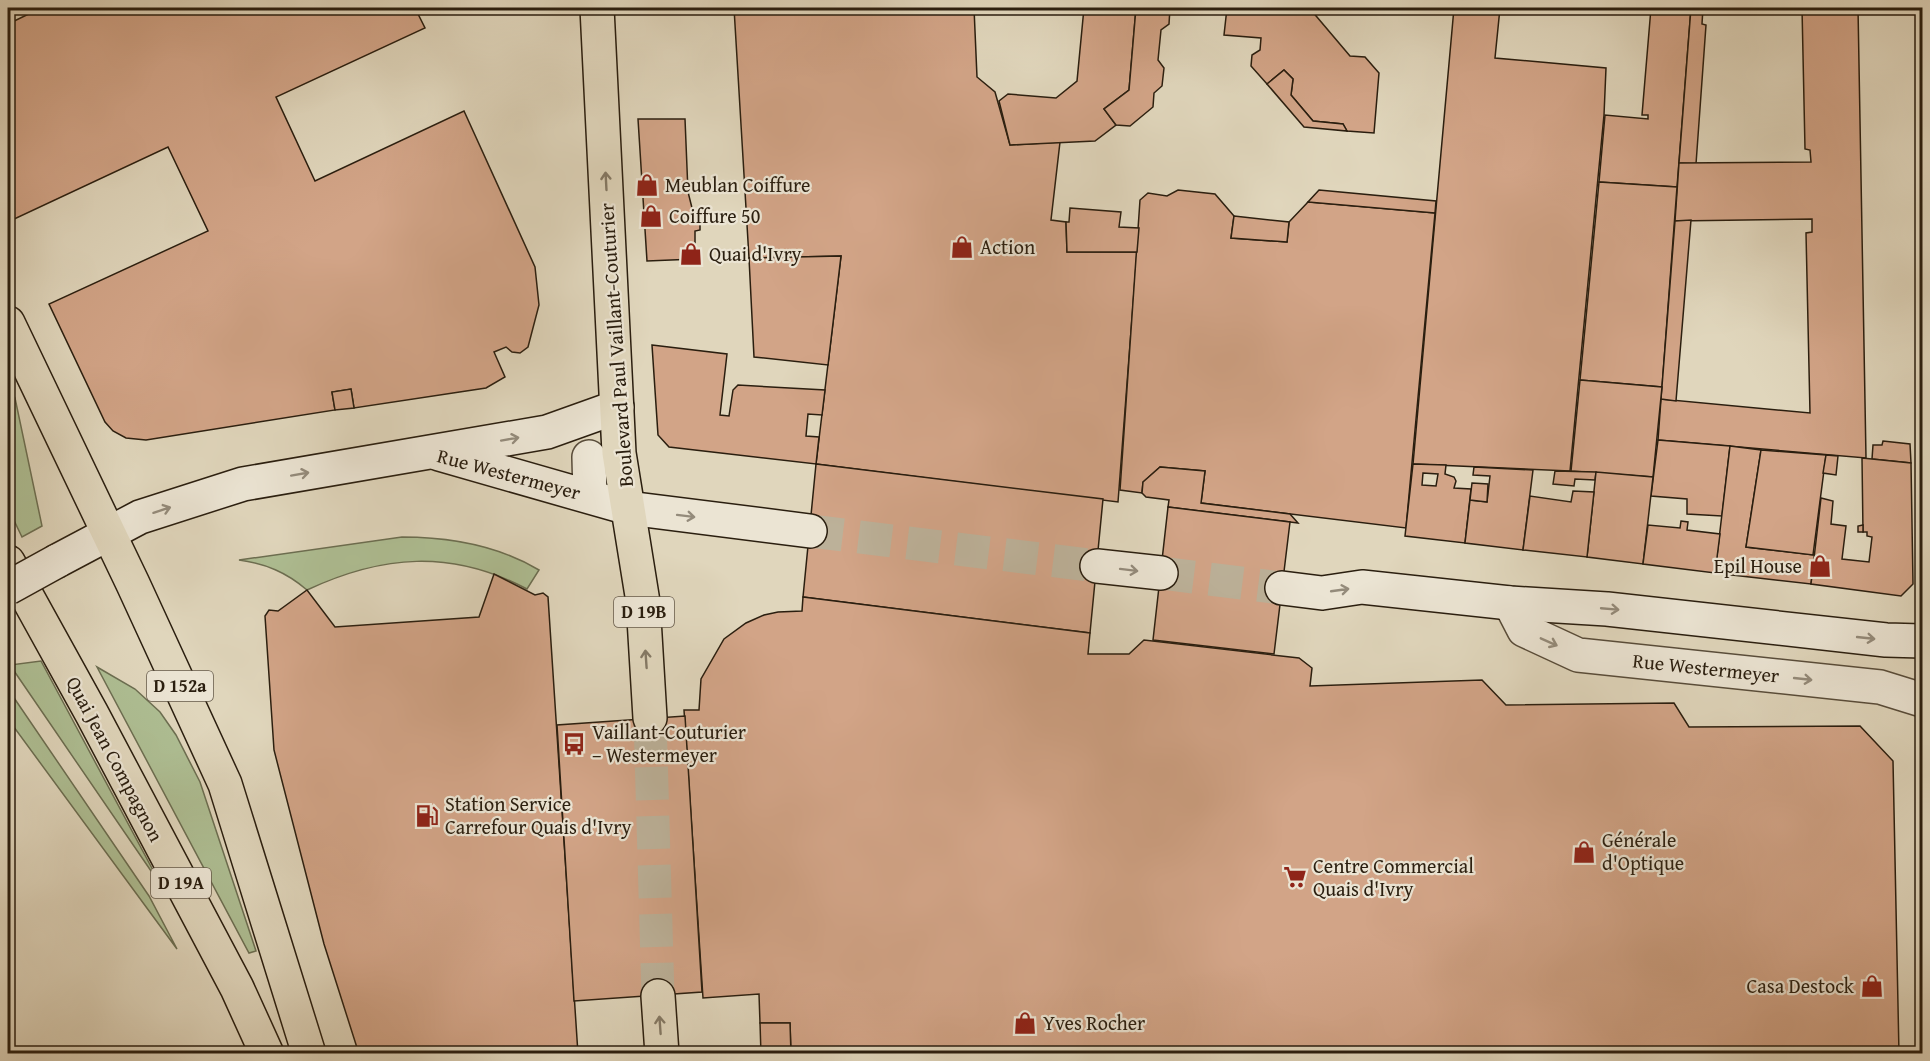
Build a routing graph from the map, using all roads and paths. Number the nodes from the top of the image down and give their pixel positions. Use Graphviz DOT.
graph roads {
  1 [pos="597,8"];
  2 [pos="8,323"];
  3 [pos="617,407"];
  4 [pos="431,452"];
  5 [pos="589,457"];
  6 [pos="590,495"];
  7 [pos="628,508"];
  8 [pos="810,531"];
  9 [pos="108,533"];
  10 [pos="8,562"];
  11 [pos="1096,566"];
  12 [pos="1161,573"];
  13 [pos="8,588"];
  14 [pos="1282,588"];
  15 [pos="1510,603"];
  16 [pos="1923,641"];
  17 [pos="1923,700"];
  18 [pos="650,717"];
  19 [pos="658,996"];
  20 [pos="300,1023"];
  21 [pos="267,1053"];
  22 [pos="284,1053"];
  23 [pos="309,1053"];
  24 [pos="662,1053"];
  3 -- 1 [label="main road, Boulevard Paul Vaillant-Couturier / D 19B, one-way"];
  2 -- 9 [label="main road, D 152a"];
  4 -- 3 [label="main road, one-way"];
  3 -- 7 [label="main road, Boulevard Paul Vaillant-Couturier / D 19B"];
  4 -- 6 [label="main road, Rue Westermeyer"];
  9 -- 4 [label="main road, Rue Westermeyer, one-way"];
  5 -- 6 [label="main road, Boulevard Paul Vaillant-Couturier"];
  6 -- 7 [label="main road, Rue Westermeyer"];
  7 -- 8 [label="main road, Rue Westermeyer, one-way"];
  18 -- 7 [label="main road, Boulevard Paul Vaillant-Couturier / D 19B, one-way"];
  9 -- 13 [label="main road, Rue Westermeyer, bridge"];
  9 -- 20 [label="main road, D 152a"];
  10 -- 21 [label="main road, Quai Jean Compagnon / D 19A"];
  11 -- 12 [label="main road, one-way"];
  14 -- 15 [label="main road, one-way"];
  15 -- 16 [label="main road, one-way"];
  15 -- 17 [label="main road, Rue Westermeyer, one-way"];
  24 -- 19 [label="main road, one-way"];
  20 -- 22 [label="main road"];
  20 -- 23 [label="main road, D 152a"];
}
